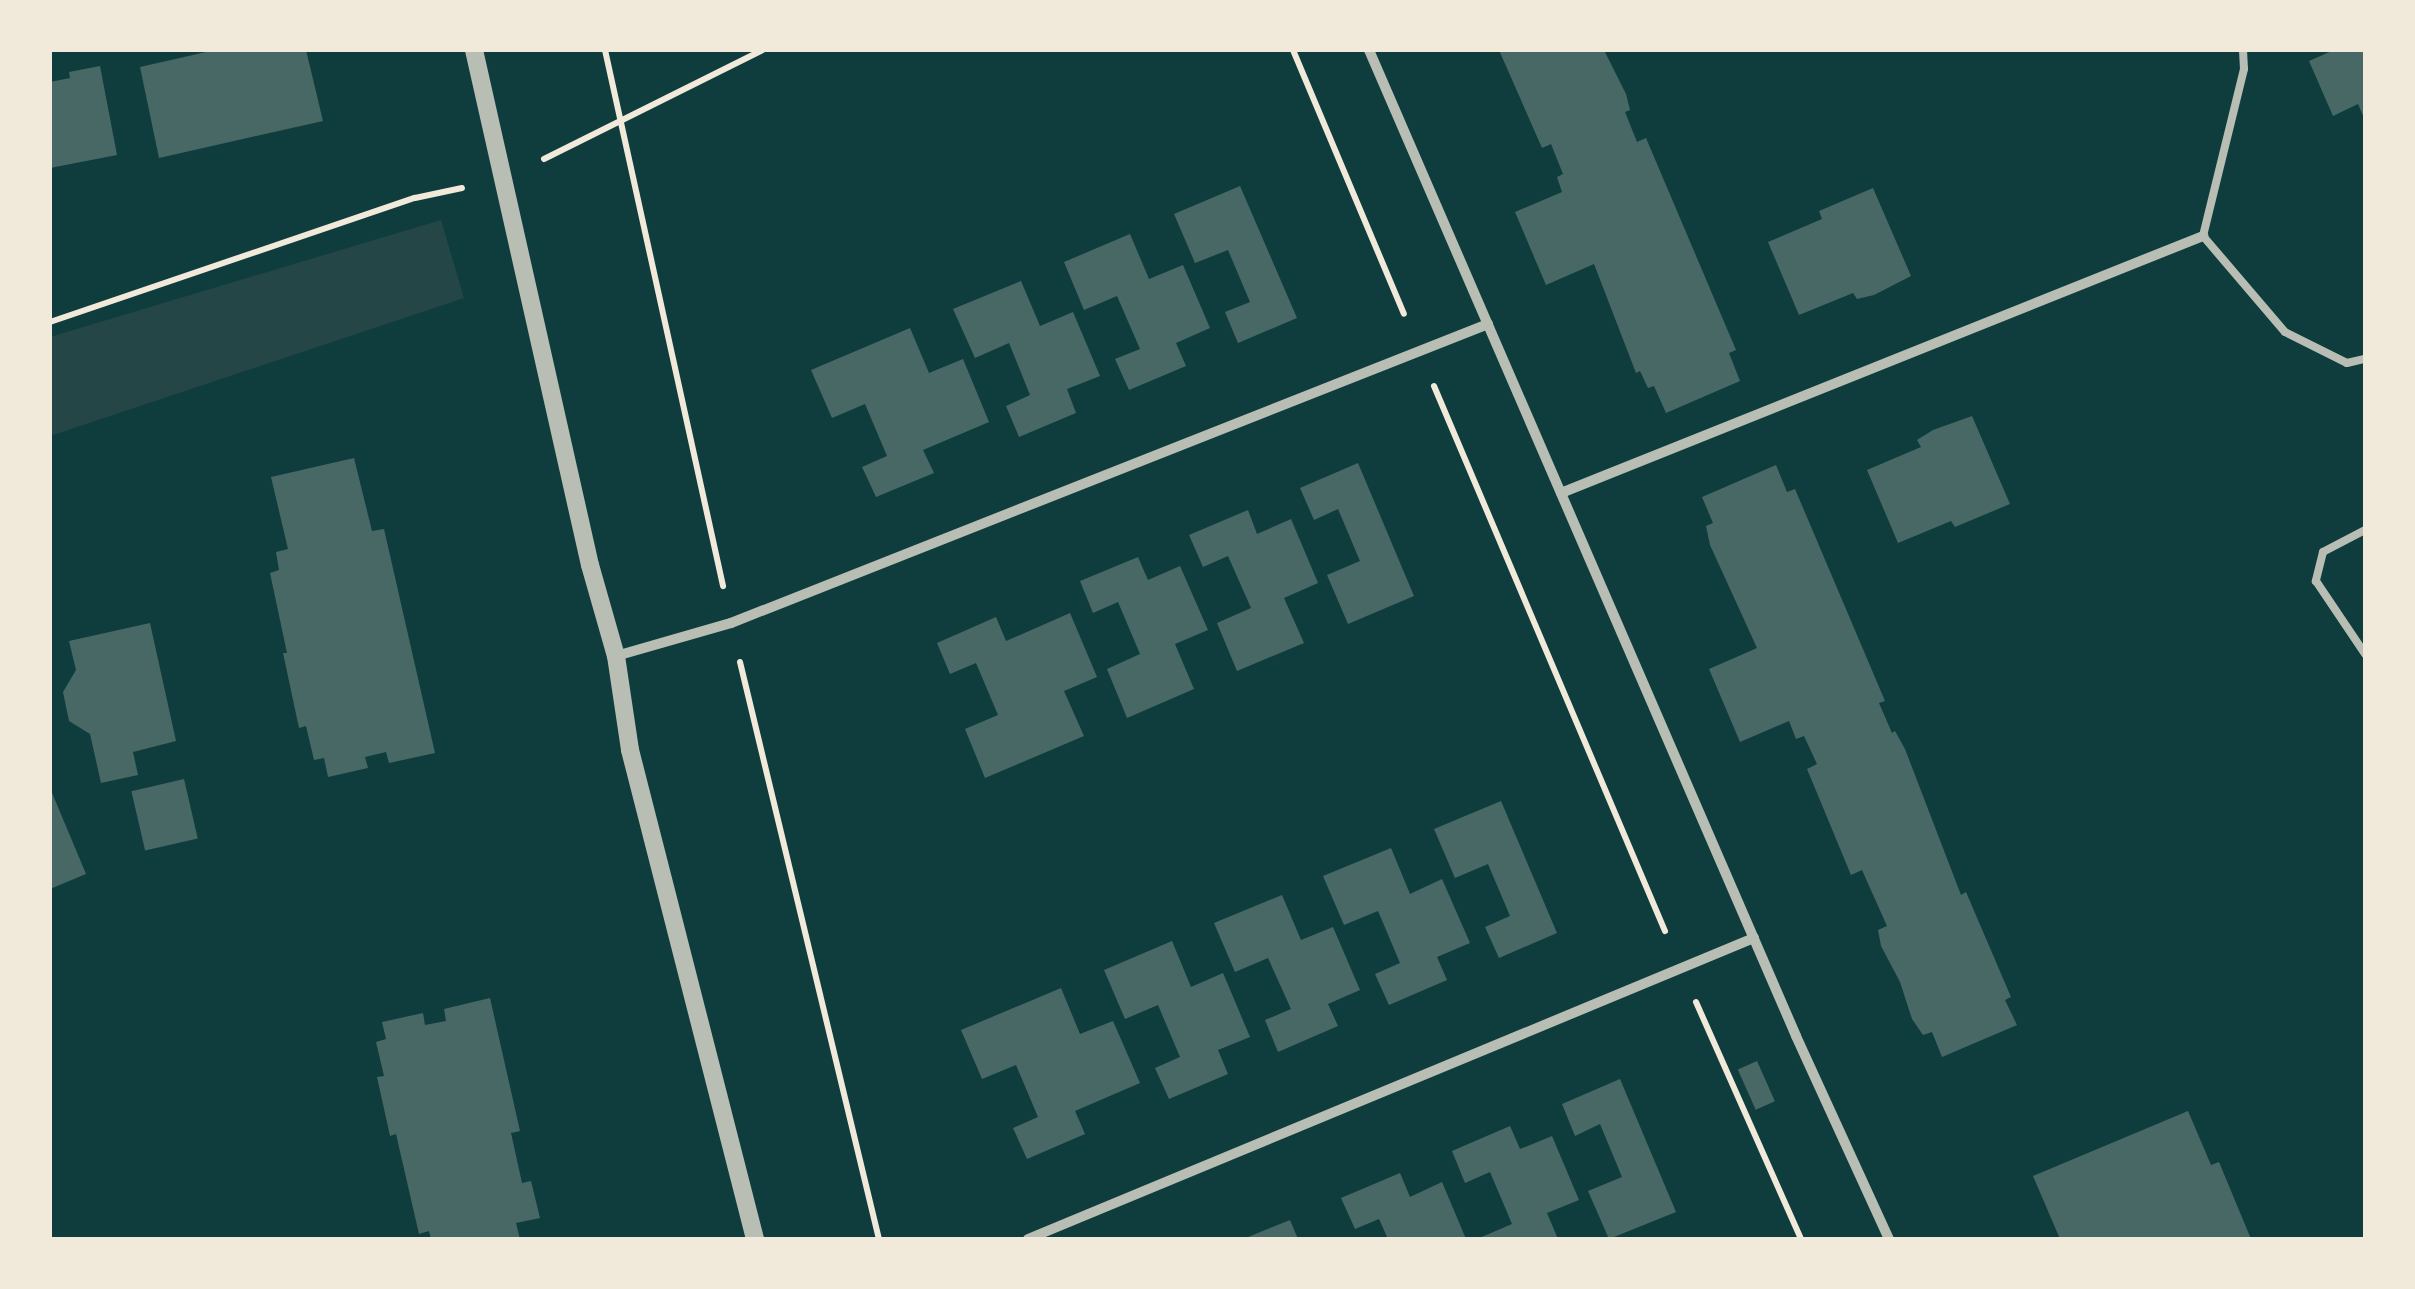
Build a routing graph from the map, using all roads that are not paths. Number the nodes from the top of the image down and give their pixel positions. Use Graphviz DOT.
graph roads {
  1 [pos="474,50"];
  2 [pos="1369,50"];
  3 [pos="2242,50"];
  4 [pos="2203,236"];
  5 [pos="1488,324"];
  6 [pos="2365,359"];
  7 [pos="1561,493"];
  8 [pos="2365,530"];
  9 [pos="2365,654"];
  10 [pos="616,656"];
  11 [pos="1754,938"];
  12 [pos="755,1239"];
  13 [pos="1028,1239"];
  14 [pos="1889,1239"];
  1 -- 10 [label="street"];
  2 -- 5 [label="street"];
  3 -- 4 [label="lane"];
  4 -- 6 [label="lane"];
  4 -- 7 [label="street"];
  5 -- 7 [label="street"];
  5 -- 10 [label="street"];
  7 -- 11 [label="street"];
  8 -- 9 [label="lane"];
  10 -- 12 [label="street"];
  11 -- 13 [label="street"];
  11 -- 14 [label="street"];
}
